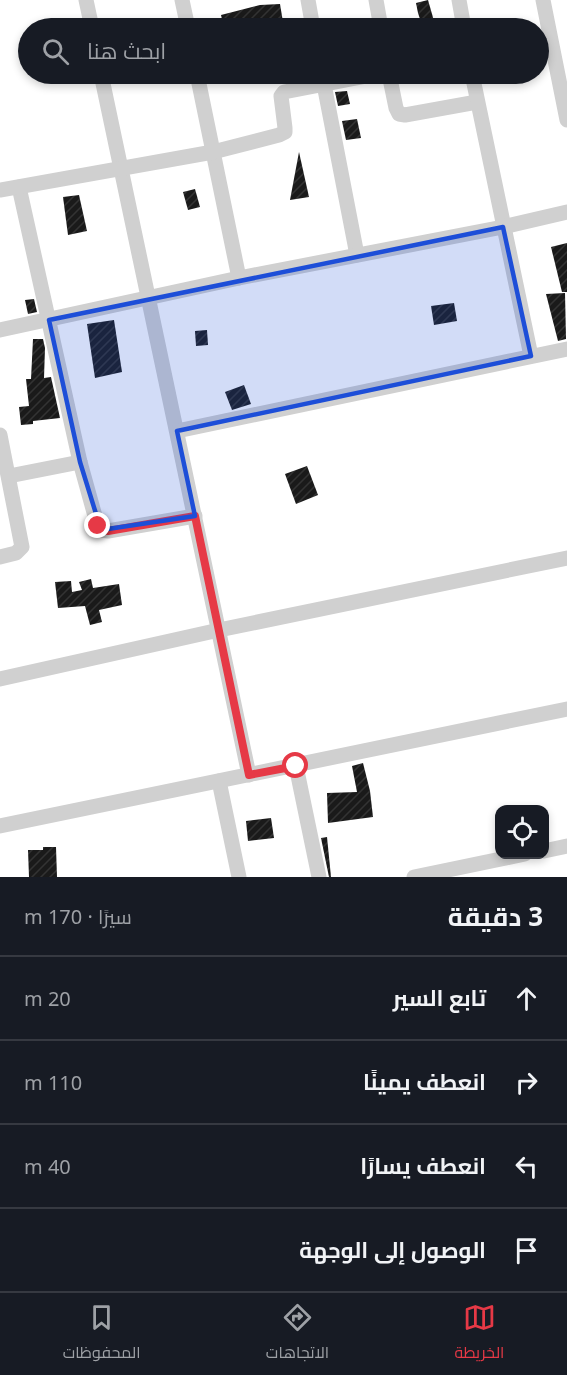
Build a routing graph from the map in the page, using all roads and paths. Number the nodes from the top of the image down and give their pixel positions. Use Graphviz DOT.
graph roads {
  1 [pos="86,0"];
  2 [pos="182,0"];
  3 [pos="308,0"];
  4 [pos="376,0"];
  5 [pos="462,0"];
  6 [pos="543,0"];
  7 [pos="90,18"];
  8 [pos="186,18"];
  9 [pos="311,18"];
  10 [pos="379,18"];
  11 [pos="463,18"];
  12 [pos="547,18"];
  13 [pos="549,30"];
  14 [pos="103,84"];
  15 [pos="199,84"];
  16 [pos="308,84"];
  17 [pos="324,84"];
  18 [pos="392,84"];
  19 [pos="474,84"];
  20 [pos="477,102"];
  21 [pos="567,120"];
  22 [pos="213,152"];
  23 [pos="120,168"];
  24 [pos="19,187"];
  25 [pos="0,190"];
  26 [pos="567,212"];
  27 [pos="503,227"];
  28 [pos="357,255"];
  29 [pos="239,278"];
  30 [pos="149,299"];
  31 [pos="49,320"];
  32 [pos="0,330"];
  33 [pos="567,349"];
  34 [pos="531,356"];
  35 [pos="177,431"];
  36 [pos="0,435"];
  37 [pos="80,462"];
  38 [pos="9,476"];
  39 [pos="195,516"];
  40 [pos="0,556"];
  41 [pos="567,558"];
  42 [pos="219,630"];
  43 [pos="0,679"];
  44 [pos="567,709"];
  45 [pos="296,766"];
  46 [pos="249,775"];
  47 [pos="219,781"];
  48 [pos="0,826"];
  49 [pos="567,846"];
  50 [pos="549,850"];
  51 [pos="505,859"];
  52 [pos="239,877"];
  53 [pos="319,877"];
  54 [pos="414,877"];
  1 -- 7 [label="street"];
  2 -- 8 [label="street"];
  3 -- 9 [label="street"];
  4 -- 10 [label="street"];
  5 -- 11 [label="street"];
  6 -- 12 [label="street"];
  13 -- 21 [label="street"];
  14 -- 23 [label="street"];
  15 -- 22 [label="street"];
  16 -- 22 [label="street"];
  17 -- 28 [label="street"];
  18 -- 20 [label="street"];
  19 -- 20 [label="street"];
  20 -- 27 [label="street"];
  22 -- 23 [label="street"];
  22 -- 29 [label="street"];
  23 -- 24 [label="street"];
  23 -- 30 [label="street"];
  24 -- 25 [label="street"];
  24 -- 31 [label="street"];
  26 -- 27 [label="street"];
  27 -- 28 [label="street"];
  27 -- 34 [label="street"];
  28 -- 29 [label="street"];
  29 -- 30 [label="street"];
  30 -- 31 [label="street"];
  30 -- 35 [label="street"];
  31 -- 32 [label="street"];
  31 -- 37 [label="street"];
  33 -- 34 [label="street"];
  34 -- 35 [label="street"];
  35 -- 39 [label="street"];
  36 -- 38 [label="street"];
  37 -- 38 [label="street"];
  37 -- 39 [label="street"];
  38 -- 40 [label="street"];
  39 -- 42 [label="street"];
  41 -- 42 [label="street"];
  42 -- 43 [label="street"];
  42 -- 46 [label="street"];
  44 -- 45 [label="street"];
  45 -- 46 [label="street"];
  45 -- 53 [label="street"];
  46 -- 47 [label="street"];
  47 -- 48 [label="street"];
  47 -- 52 [label="street"];
  49 -- 50 [label="street"];
  51 -- 54 [label="street"];
}
